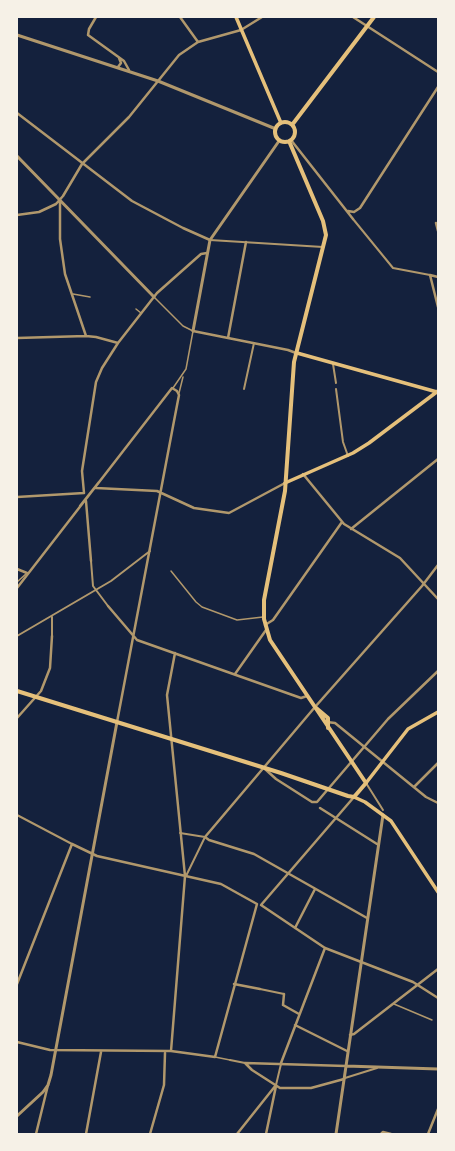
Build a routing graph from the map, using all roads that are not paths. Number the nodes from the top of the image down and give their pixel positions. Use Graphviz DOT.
graph roads {
  1 [pos="96,17"];
  2 [pos="180,17"];
  3 [pos="236,17"];
  4 [pos="262,17"];
  5 [pos="353,17"];
  6 [pos="374,17"];
  7 [pos="367,26"];
  8 [pos="241,30"];
  9 [pos="17,35"];
  10 [pos="198,42"];
  11 [pos="118,56"];
  12 [pos="118,67"];
  13 [pos="129,70"];
  14 [pos="438,72"];
  15 [pos="158,80"];
  16 [pos="438,87"];
  17 [pos="17,113"];
  18 [pos="281,123"];
  19 [pos="292,125"];
  20 [pos="276,129"];
  21 [pos="279,141"];
  22 [pos="290,141"];
  23 [pos="17,156"];
  24 [pos="82,164"];
  25 [pos="60,200"];
  26 [pos="348,211"];
  27 [pos="17,215"];
  28 [pos="352,218"];
  29 [pos="436,223"];
  30 [pos="438,231"];
  31 [pos="210,240"];
  32 [pos="246,242"];
  33 [pos="323,247"];
  34 [pos="207,253"];
  35 [pos="430,275"];
  36 [pos="438,277"];
  37 [pos="71,294"];
  38 [pos="90,297"];
  39 [pos="154,297"];
  40 [pos="438,307"];
  41 [pos="136,309"];
  42 [pos="141,313"];
  43 [pos="193,331"];
  44 [pos="86,336"];
  45 [pos="17,338"];
  46 [pos="228,338"];
  47 [pos="118,343"];
  48 [pos="254,343"];
  49 [pos="297,353"];
  50 [pos="333,364"];
  51 [pos="183,375"];
  52 [pos="336,383"];
  53 [pos="172,388"];
  54 [pos="244,389"];
  55 [pos="336,389"];
  56 [pos="438,392"];
  57 [pos="179,395"];
  58 [pos="348,456"];
  59 [pos="438,459"];
  60 [pos="303,474"];
  61 [pos="99,482"];
  62 [pos="286,483"];
  63 [pos="96,488"];
  64 [pos="84,493"];
  65 [pos="161,493"];
  66 [pos="87,496"];
  67 [pos="17,497"];
  68 [pos="86,501"];
  69 [pos="79,508"];
  70 [pos="342,522"];
  71 [pos="351,529"];
  72 [pos="150,551"];
  73 [pos="91,561"];
  74 [pos="438,565"];
  75 [pos="17,569"];
  76 [pos="171,571"];
  77 [pos="27,573"];
  78 [pos="17,582"];
  79 [pos="425,583"];
  80 [pos="17,588"];
  81 [pos="96,591"];
  82 [pos="438,599"];
  83 [pos="108,606"];
  84 [pos="52,617"];
  85 [pos="263,617"];
  86 [pos="265,628"];
  87 [pos="17,636"];
  88 [pos="52,636"];
  89 [pos="133,636"];
  90 [pos="175,653"];
  91 [pos="438,671"];
  92 [pos="235,674"];
  93 [pos="17,691"];
  94 [pos="37,696"];
  95 [pos="307,696"];
  96 [pos="315,707"];
  97 [pos="438,712"];
  98 [pos="17,718"];
  99 [pos="117,722"];
  100 [pos="326,722"];
  101 [pos="171,738"];
  102 [pos="365,747"];
  103 [pos="352,762"];
  104 [pos="383,762"];
  105 [pos="438,763"];
  106 [pos="264,768"];
  107 [pos="366,783"];
  108 [pos="414,787"];
  109 [pos="328,789"];
  110 [pos="354,797"];
  111 [pos="438,803"];
  112 [pos="320,808"];
  113 [pos="383,812"];
  114 [pos="17,815"];
  115 [pos="336,818"];
  116 [pos="180,833"];
  117 [pos="206,837"];
  118 [pos="72,844"];
  119 [pos="377,844"];
  120 [pos="92,854"];
  121 [pos="288,873"];
  122 [pos="185,876"];
  123 [pos="315,889"];
  124 [pos="438,892"];
  125 [pos="367,918"];
  126 [pos="295,928"];
  127 [pos="324,948"];
  128 [pos="360,961"];
  129 [pos="438,968"];
  130 [pos="17,984"];
  131 [pos="234,984"];
  132 [pos="417,985"];
  133 [pos="260,989"];
  134 [pos="284,994"];
  135 [pos="438,998"];
  136 [pos="392,1004"];
  137 [pos="299,1014"];
  138 [pos="432,1020"];
  139 [pos="295,1025"];
  140 [pos="350,1035"];
  141 [pos="17,1042"];
  142 [pos="55,1050"];
  143 [pos="171,1051"];
  144 [pos="347,1051"];
  145 [pos="101,1052"];
  146 [pos="165,1053"];
  147 [pos="215,1058"];
  148 [pos="230,1060"];
  149 [pos="245,1063"];
  150 [pos="282,1063"];
  151 [pos="346,1066"];
  152 [pos="379,1067"];
  153 [pos="438,1069"];
  154 [pos="344,1078"];
  155 [pos="48,1085"];
  156 [pos="276,1085"];
  157 [pos="40,1094"];
  158 [pos="45,1098"];
  159 [pos="438,1109"];
  160 [pos="17,1116"];
  161 [pos="36,1134"];
  162 [pos="86,1134"];
  163 [pos="150,1134"];
  164 [pos="237,1134"];
  165 [pos="266,1134"];
  166 [pos="336,1134"];
  167 [pos="381,1134"];
  168 [pos="391,1134"];
  169 [pos="428,1134"];
  1 -- 11 [label="street"];
  2 -- 10 [label="street"];
  3 -- 8 [label="main road"];
  4 -- 8 [label="street"];
  5 -- 7 [label="street"];
  6 -- 7 [label="main road"];
  7 -- 14 [label="street"];
  7 -- 19 [label="main road"];
  8 -- 10 [label="street"];
  8 -- 18 [label="main road"];
  9 -- 12 [label="street"];
  10 -- 15 [label="street"];
  11 -- 12 [label="street"];
  11 -- 13 [label="street"];
  12 -- 13 [label="street"];
  13 -- 15 [label="street"];
  15 -- 20 [label="street"];
  15 -- 24 [label="street"];
  16 -- 26 [label="street"];
  17 -- 24 [label="street"];
  18 -- 19 [label="main road"];
  18 -- 20 [label="main road"];
  19 -- 22 [label="main road"];
  20 -- 21 [label="main road"];
  21 -- 22 [label="main road"];
  21 -- 31 [label="street"];
  22 -- 26 [label="street"];
  22 -- 33 [label="main road"];
  23 -- 25 [label="street"];
  24 -- 25 [label="street"];
  24 -- 31 [label="street"];
  25 -- 27 [label="street"];
  25 -- 37 [label="street"];
  25 -- 39 [label="street"];
  26 -- 28 [label="street"];
  28 -- 35 [label="street"];
  29 -- 30 [label="street"];
  31 -- 32 [label="street"];
  31 -- 34 [label="street"];
  32 -- 33 [label="street"];
  32 -- 46 [label="street"];
  33 -- 49 [label="main road"];
  34 -- 39 [label="street"];
  34 -- 43 [label="street"];
  35 -- 36 [label="street"];
  35 -- 40 [label="street"];
  37 -- 38 [label="lane"];
  37 -- 44 [label="street"];
  39 -- 42 [label="street"];
  39 -- 43 [label="lane"];
  41 -- 42 [label="lane"];
  42 -- 47 [label="street"];
  43 -- 46 [label="street"];
  43 -- 51 [label="lane"];
  44 -- 45 [label="street"];
  44 -- 47 [label="street"];
  46 -- 48 [label="street"];
  47 -- 64 [label="street"];
  48 -- 49 [label="street"];
  48 -- 54 [label="street"];
  49 -- 50 [label="main road"];
  49 -- 62 [label="main road"];
  50 -- 52 [label="street"];
  50 -- 56 [label="main road"];
  51 -- 53 [label="lane"];
  51 -- 57 [label="lane"];
  53 -- 57 [label="street"];
  53 -- 61 [label="street"];
  55 -- 58 [label="street"];
  56 -- 58 [label="main road"];
  57 -- 65 [label="street"];
  58 -- 60 [label="main road"];
  59 -- 71 [label="street"];
  60 -- 62 [label="main road"];
  60 -- 70 [label="street"];
  61 -- 63 [label="street"];
  61 -- 66 [label="street"];
  62 -- 65 [label="street"];
  62 -- 85 [label="main road"];
  63 -- 65 [label="street"];
  63 -- 68 [label="street"];
  64 -- 66 [label="street"];
  64 -- 67 [label="street"];
  65 -- 72 [label="street"];
  66 -- 69 [label="street"];
  68 -- 69 [label="street"];
  68 -- 73 [label="street"];
  69 -- 77 [label="street"];
  70 -- 71 [label="street"];
  70 -- 86 [label="street"];
  71 -- 79 [label="street"];
  72 -- 81 [label="street"];
  72 -- 89 [label="street"];
  73 -- 81 [label="street"];
  74 -- 79 [label="street"];
  75 -- 77 [label="street"];
  76 -- 85 [label="lane"];
  77 -- 78 [label="lane"];
  77 -- 80 [label="street"];
  79 -- 82 [label="street"];
  79 -- 96 [label="street"];
  81 -- 83 [label="street"];
  81 -- 84 [label="street"];
  83 -- 89 [label="street"];
  84 -- 87 [label="street"];
  84 -- 88 [label="street"];
  85 -- 86 [label="main road"];
  86 -- 92 [label="street"];
  86 -- 95 [label="main road"];
  88 -- 94 [label="street"];
  89 -- 90 [label="street"];
  89 -- 99 [label="street"];
  90 -- 92 [label="street"];
  90 -- 101 [label="street"];
  91 -- 102 [label="street"];
  92 -- 95 [label="street"];
  93 -- 94 [label="main road"];
  94 -- 98 [label="street"];
  94 -- 99 [label="main road"];
  95 -- 96 [label="main road"];
  96 -- 100 [label="main road"];
  96 -- 106 [label="street"];
  97 -- 104 [label="main road"];
  99 -- 101 [label="main road"];
  99 -- 120 [label="street"];
  100 -- 102 [label="street"];
  100 -- 103 [label="main road"];
  101 -- 106 [label="main road"];
  101 -- 116 [label="street"];
  102 -- 103 [label="street"];
  102 -- 104 [label="street"];
  103 -- 107 [label="main road"];
  103 -- 109 [label="street"];
  104 -- 107 [label="main road"];
  104 -- 108 [label="street"];
  105 -- 108 [label="street"];
  106 -- 109 [label="main road"];
  106 -- 109 [label="street"];
  106 -- 117 [label="street"];
  107 -- 110 [label="main road"];
  107 -- 113 [label="street"];
  108 -- 111 [label="street"];
  109 -- 110 [label="main road"];
  110 -- 113 [label="main road"];
  110 -- 115 [label="street"];
  112 -- 115 [label="street"];
  113 -- 119 [label="street"];
  113 -- 124 [label="main road"];
  114 -- 118 [label="street"];
  115 -- 119 [label="street"];
  115 -- 121 [label="street"];
  116 -- 117 [label="street"];
  116 -- 122 [label="street"];
  117 -- 121 [label="street"];
  117 -- 122 [label="street"];
  118 -- 120 [label="street"];
  118 -- 130 [label="street"];
  119 -- 125 [label="street"];
  120 -- 122 [label="street"];
  120 -- 142 [label="street"];
  121 -- 123 [label="street"];
  121 -- 126 [label="street"];
  122 -- 131 [label="street"];
  122 -- 143 [label="street"];
  123 -- 125 [label="street"];
  123 -- 126 [label="street"];
  125 -- 128 [label="street"];
  126 -- 127 [label="street"];
  127 -- 128 [label="street"];
  127 -- 137 [label="street"];
  128 -- 132 [label="street"];
  128 -- 140 [label="street"];
  129 -- 132 [label="street"];
  131 -- 133 [label="street"];
  131 -- 147 [label="street"];
  132 -- 135 [label="street"];
  132 -- 136 [label="street"];
  133 -- 134 [label="street"];
  134 -- 137 [label="street"];
  136 -- 138 [label="lane"];
  136 -- 140 [label="street"];
  137 -- 139 [label="street"];
  139 -- 144 [label="street"];
  139 -- 150 [label="street"];
  140 -- 144 [label="street"];
  141 -- 142 [label="street"];
  142 -- 145 [label="street"];
  142 -- 155 [label="street"];
  143 -- 146 [label="street"];
  143 -- 147 [label="street"];
  144 -- 151 [label="street"];
  145 -- 146 [label="street"];
  145 -- 162 [label="street"];
  146 -- 163 [label="street"];
  147 -- 148 [label="lane"];
  148 -- 149 [label="street"];
  149 -- 150 [label="street"];
  149 -- 156 [label="street"];
  150 -- 151 [label="street"];
  150 -- 156 [label="street"];
  151 -- 152 [label="street"];
  151 -- 154 [label="street"];
  152 -- 153 [label="street"];
  152 -- 154 [label="street"];
  154 -- 156 [label="street"];
  154 -- 166 [label="street"];
  155 -- 157 [label="street"];
  155 -- 158 [label="street"];
  156 -- 164 [label="street"];
  156 -- 165 [label="street"];
  157 -- 158 [label="street"];
  157 -- 160 [label="street"];
  158 -- 161 [label="street"];
  159 -- 169 [label="street"];
  167 -- 168 [label="street"];
}
